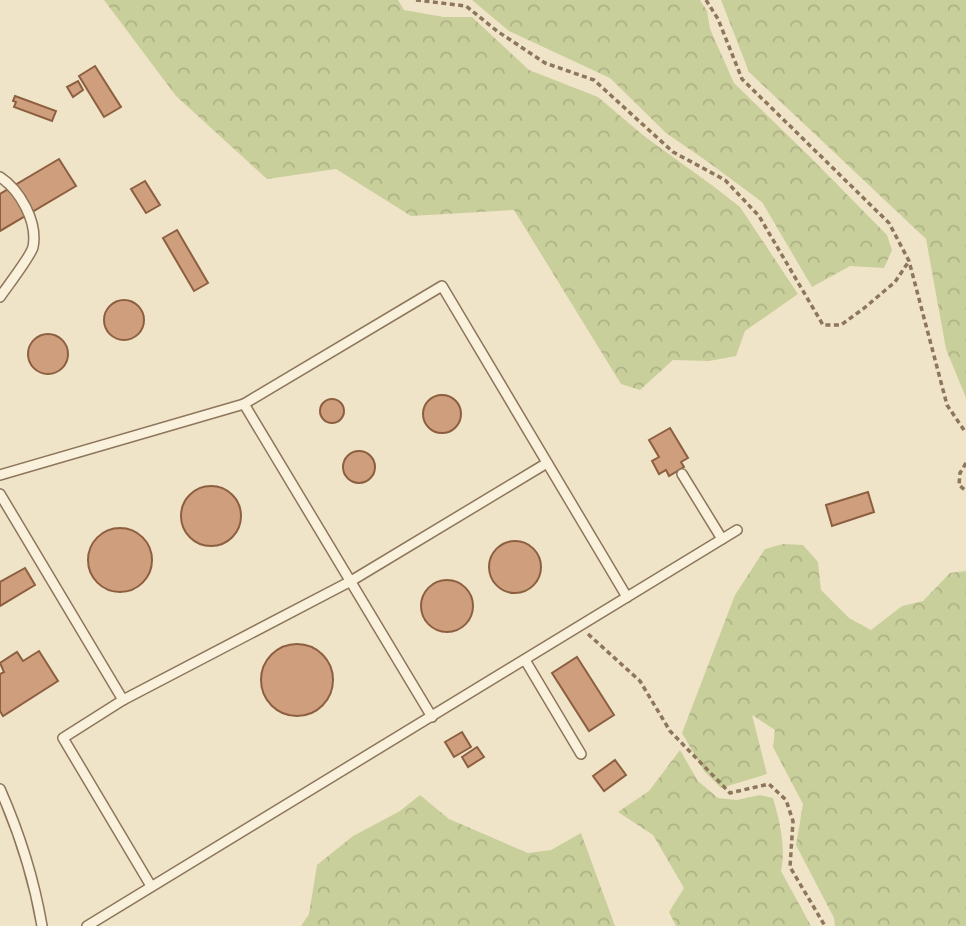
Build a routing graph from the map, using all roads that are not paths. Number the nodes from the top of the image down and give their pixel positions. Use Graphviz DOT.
graph roads {
  1 [pos="0,177"];
  2 [pos="0,297"];
  3 [pos="244,404"];
  4 [pos="547,463"];
  5 [pos="682,474"];
  6 [pos="0,475"];
  7 [pos="0,494"];
  8 [pos="737,530"];
  9 [pos="722,539"];
  10 [pos="351,581"];
  11 [pos="627,597"];
  12 [pos="525,660"];
  13 [pos="123,700"];
  14 [pos="432,717"];
  15 [pos="581,754"];
  16 [pos="0,789"];
  17 [pos="151,886"];
  18 [pos="42,926"];
  19 [pos="87,926"];
  1 -- 2 [label="lane"];
  3 -- 4 [label="lane"];
  3 -- 6 [label="lane"];
  3 -- 10 [label="lane"];
  4 -- 10 [label="lane"];
  4 -- 11 [label="lane"];
  5 -- 9 [label="lane"];
  7 -- 13 [label="lane"];
  8 -- 9 [label="lane"];
  9 -- 11 [label="lane"];
  10 -- 13 [label="lane"];
  10 -- 14 [label="lane"];
  11 -- 12 [label="lane"];
  12 -- 14 [label="lane"];
  12 -- 15 [label="lane"];
  13 -- 17 [label="lane"];
  14 -- 17 [label="lane"];
  16 -- 18 [label="lane"];
  17 -- 19 [label="lane"];
}
